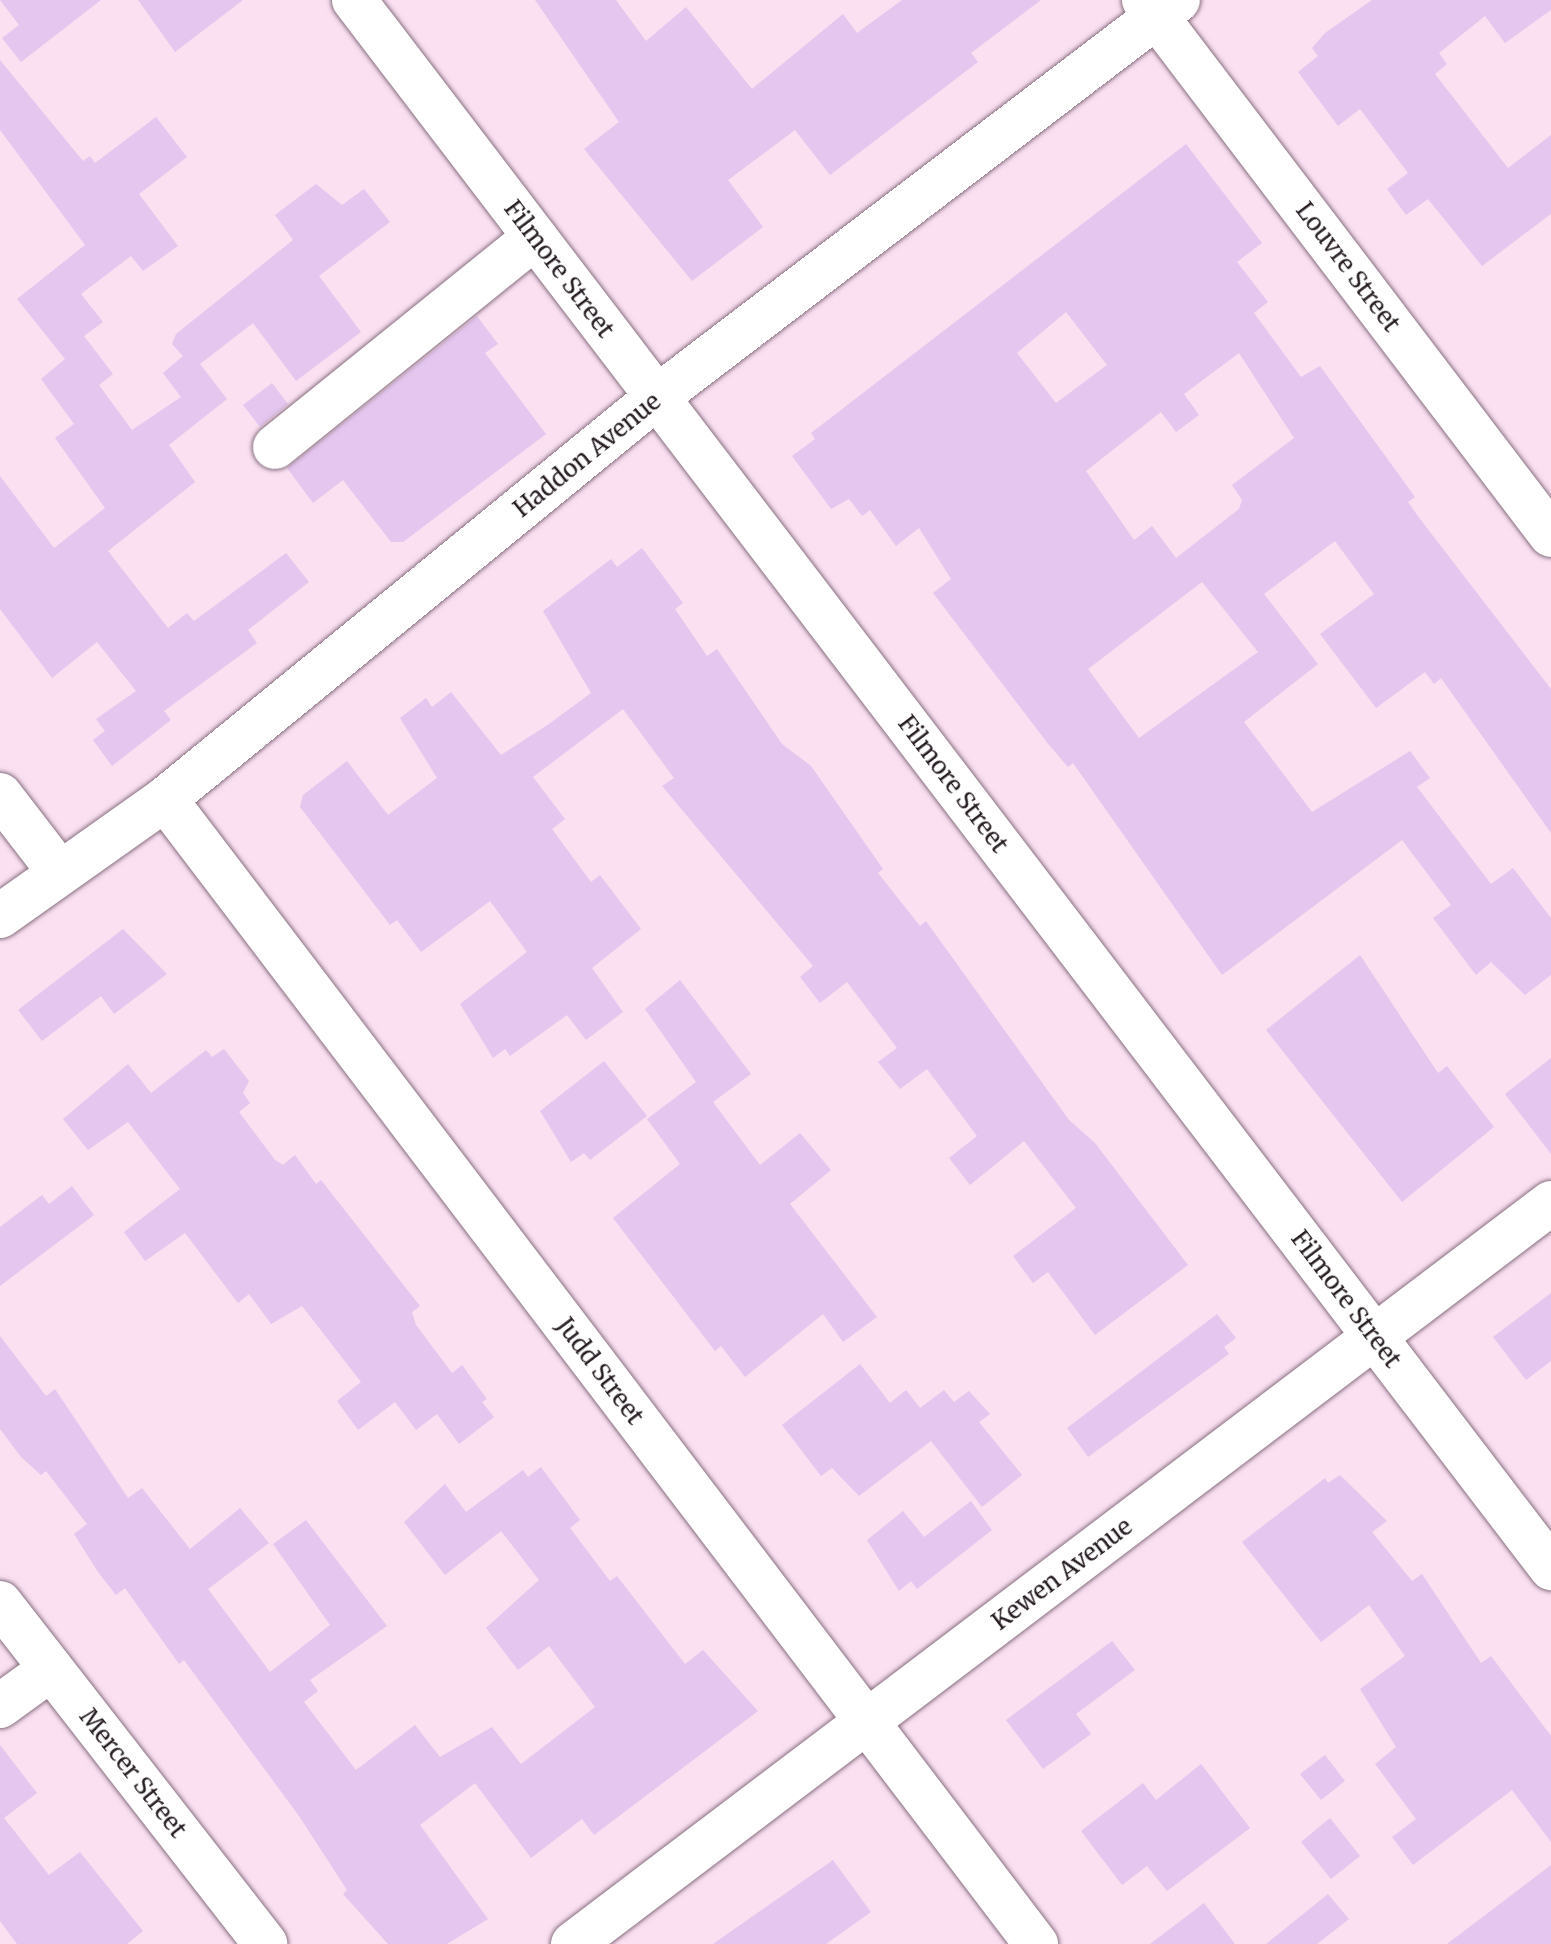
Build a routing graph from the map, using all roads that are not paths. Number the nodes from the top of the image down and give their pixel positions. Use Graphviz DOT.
graph roads {
  1 [pos="354,0"];
  2 [pos="1160,5"];
  3 [pos="535,237"];
  4 [pos="657,397"];
  5 [pos="275,447"];
  6 [pos="1551,535"];
  7 [pos="0,795"];
  8 [pos="165,799"];
  9 [pos="60,873"];
  10 [pos="0,916"];
  11 [pos="1551,1203"];
  12 [pos="1375,1337"];
  13 [pos="1551,1568"];
  14 [pos="0,1603"];
  15 [pos="51,1669"];
  16 [pos="0,1706"];
  17 [pos="867,1722"];
  18 [pos="265,1944"];
  19 [pos="573,1944"];
  20 [pos="1036,1944"];
  1 -- 3 [label="street, Filmore Street"];
  2 -- 4 [label="street, Haddon Avenue"];
  2 -- 6 [label="street, Louvre Street"];
  3 -- 4 [label="street, Filmore Street"];
  3 -- 5 [label="street"];
  4 -- 8 [label="street, Haddon Avenue"];
  4 -- 12 [label="street, Filmore Street"];
  7 -- 9 [label="street"];
  8 -- 9 [label="street, Haddon Avenue"];
  8 -- 17 [label="street, Judd Street"];
  9 -- 10 [label="street, Haddon Avenue"];
  11 -- 12 [label="street, Kewen Avenue"];
  12 -- 13 [label="street, Filmore Street"];
  12 -- 17 [label="street, Kewen Avenue"];
  14 -- 15 [label="street, Mercer Street"];
  15 -- 16 [label="street"];
  15 -- 18 [label="street, Mercer Street"];
  17 -- 19 [label="street, Kewen Avenue"];
  17 -- 20 [label="street, Judd Street"];
}
